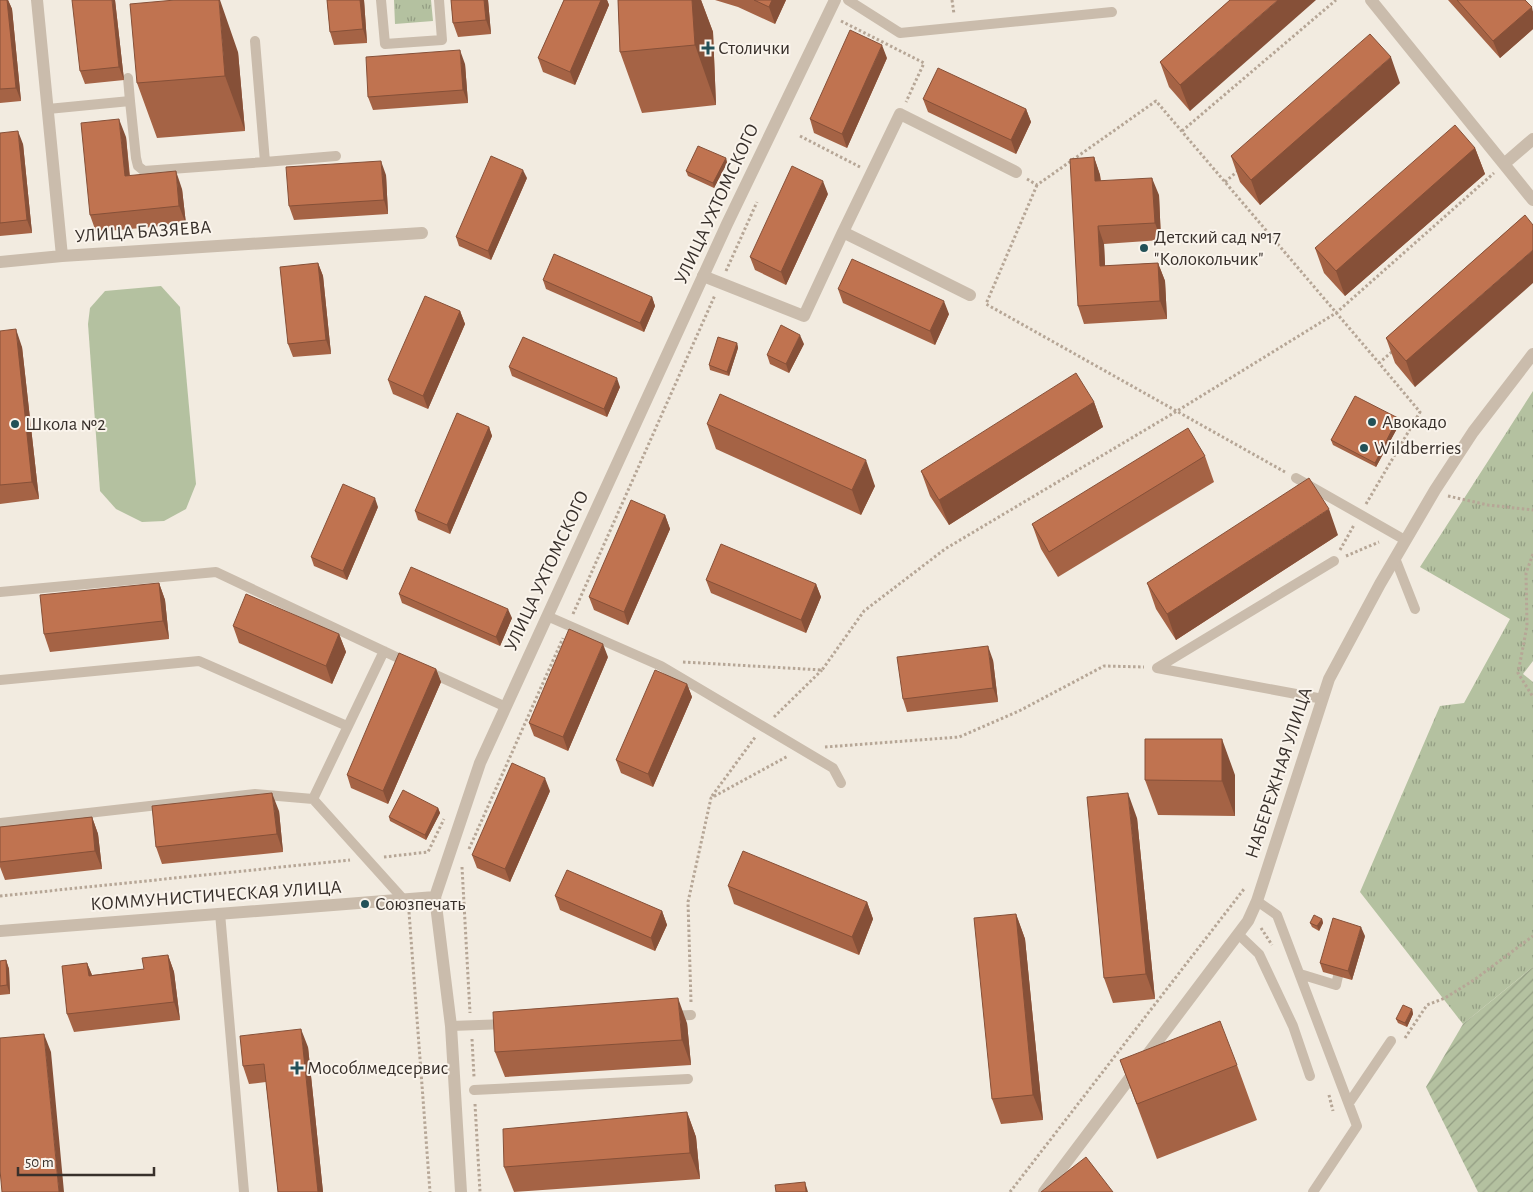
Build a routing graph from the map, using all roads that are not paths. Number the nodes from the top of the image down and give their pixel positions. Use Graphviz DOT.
graph roads {
  1 [pos="37,0"];
  2 [pos="381,0"];
  3 [pos="439,0"];
  4 [pos="835,0"];
  5 [pos="848,0"];
  6 [pos="1371,0"];
  7 [pos="1112,12"];
  8 [pos="255,41"];
  9 [pos="128,78"];
  10 [pos="130,101"];
  11 [pos="48,109"];
  12 [pos="1533,139"];
  13 [pos="336,156"];
  14 [pos="265,162"];
  15 [pos="1504,164"];
  16 [pos="1016,172"];
  17 [pos="1533,200"];
  18 [pos="843,232"];
  19 [pos="422,233"];
  20 [pos="62,256"];
  21 [pos="0,262"];
  22 [pos="703,276"];
  23 [pos="970,295"];
  24 [pos="1533,354"];
  25 [pos="1296,478"];
  26 [pos="1401,537"];
  27 [pos="1395,558"];
  28 [pos="1334,561"];
  29 [pos="0,592"];
  30 [pos="1415,609"];
  31 [pos="547,616"];
  32 [pos="384,651"];
  33 [pos="0,680"];
  34 [pos="1323,699"];
  35 [pos="506,707"];
  36 [pos="347,726"];
  37 [pos="840,783"];
  38 [pos="313,799"];
  39 [pos="0,823"];
  40 [pos="435,897"];
  41 [pos="1257,900"];
  42 [pos="407,905"];
  43 [pos="220,913"];
  44 [pos="0,932"];
  45 [pos="1238,934"];
  46 [pos="1300,974"];
  47 [pos="1338,976"];
  48 [pos="691,1015"];
  49 [pos="662,1016"];
  50 [pos="519,1023"];
  51 [pos="451,1026"];
  52 [pos="1391,1041"];
  53 [pos="1310,1076"];
  54 [pos="688,1079"];
  55 [pos="474,1090"];
  56 [pos="1349,1103"];
  57 [pos="244,1192"];
  58 [pos="460,1192"];
  59 [pos="1044,1192"];
  60 [pos="1312,1192"];
  1 -- 11 [label="street, УЛИЦА БАЗЯЕВА"];
  2 -- 3 [label="lane"];
  4 -- 22 [label="street, УЛИЦА УХТОМСКОГО"];
  5 -- 7 [label="lane"];
  6 -- 15 [label="street"];
  8 -- 14 [label="lane"];
  9 -- 10 [label="lane"];
  10 -- 11 [label="lane"];
  10 -- 14 [label="lane"];
  11 -- 20 [label="street, УЛИЦА БАЗЯЕВА"];
  12 -- 15 [label="street"];
  13 -- 14 [label="lane"];
  15 -- 17 [label="street"];
  16 -- 18 [label="street"];
  18 -- 22 [label="street"];
  18 -- 23 [label="street"];
  19 -- 20 [label="street, УЛИЦА БАЗЯЕВА"];
  20 -- 21 [label="street"];
  22 -- 31 [label="street, УЛИЦА УХТОМСКОГО"];
  24 -- 26 [label="street, НАБЕРЕЖНАЯ УЛИЦА"];
  25 -- 26 [label="lane"];
  26 -- 27 [label="street, НАБЕРЕЖНАЯ УЛИЦА"];
  27 -- 30 [label="lane"];
  27 -- 34 [label="street, НАБЕРЕЖНАЯ УЛИЦА"];
  28 -- 34 [label="lane"];
  29 -- 32 [label="lane"];
  31 -- 35 [label="street, УЛИЦА УХТОМСКОГО"];
  31 -- 37 [label="lane"];
  32 -- 35 [label="lane"];
  32 -- 36 [label="lane"];
  33 -- 36 [label="lane"];
  34 -- 41 [label="street, НАБЕРЕЖНАЯ УЛИЦА"];
  35 -- 40 [label="street, УЛИЦА УХТОМСКОГО"];
  36 -- 38 [label="lane"];
  38 -- 39 [label="lane"];
  38 -- 42 [label="lane"];
  40 -- 42 [label="street, КОММУНИСТИЧЕСКАЯ УЛИЦА"];
  40 -- 51 [label="street, УЛИЦА УХТОМСКОГО"];
  41 -- 45 [label="street, НАБЕРЕЖНАЯ УЛИЦА"];
  41 -- 46 [label="lane"];
  42 -- 43 [label="street, КОММУНИСТИЧЕСКАЯ УЛИЦА"];
  43 -- 44 [label="street, КОММУНИСТИЧЕСКАЯ УЛИЦА"];
  43 -- 57 [label="lane"];
  45 -- 53 [label="lane"];
  45 -- 59 [label="street, НАБЕРЕЖНАЯ УЛИЦА"];
  46 -- 47 [label="lane"];
  46 -- 56 [label="lane"];
  48 -- 49 [label="lane"];
  50 -- 51 [label="lane"];
  51 -- 58 [label="street, УЛИЦА УХТОМСКОГО"];
  52 -- 56 [label="lane"];
  54 -- 55 [label="lane"];
  56 -- 60 [label="lane"];
}
